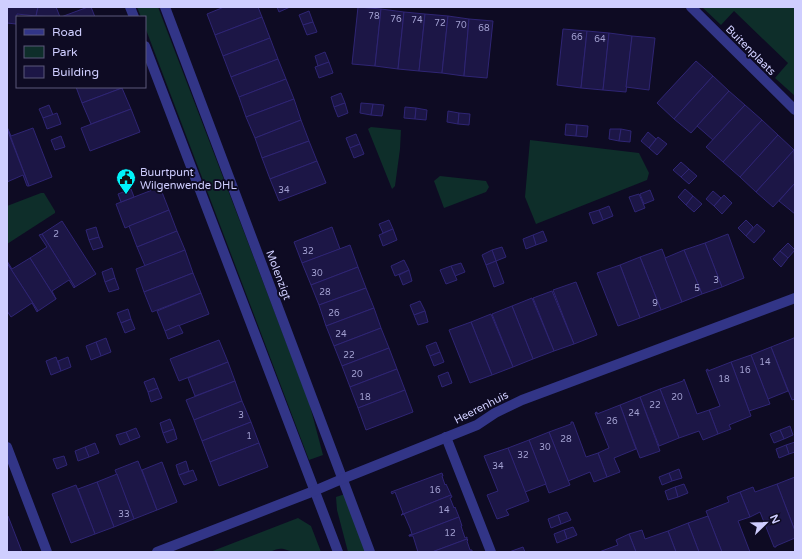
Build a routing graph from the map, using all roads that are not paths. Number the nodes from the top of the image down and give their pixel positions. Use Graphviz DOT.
graph roads {
  1 [pos="165,7"];
  2 [pos="691,7"];
  3 [pos="146,49"];
  4 [pos="795,110"];
  5 [pos="795,298"];
  6 [pos="446,437"];
  7 [pos="7,447"];
  8 [pos="342,479"];
  9 [pos="314,491"];
  10 [pos="47,552"];
  11 [pos="157,552"];
  12 [pos="338,552"];
  13 [pos="370,552"];
  14 [pos="491,552"];
  1 -- 8 [label="street, Molenzigt"];
  2 -- 4 [label="street, Buitenplaats"];
  3 -- 9 [label="street"];
  5 -- 6 [label="street, Heerenhuis"];
  6 -- 8 [label="street, Heerenhuis"];
  6 -- 14 [label="street"];
  7 -- 10 [label="street"];
  8 -- 9 [label="street, Heerenhuis"];
  8 -- 13 [label="street, Molenzigt"];
  9 -- 11 [label="street, Heerenhuis"];
  9 -- 12 [label="street"];
}
